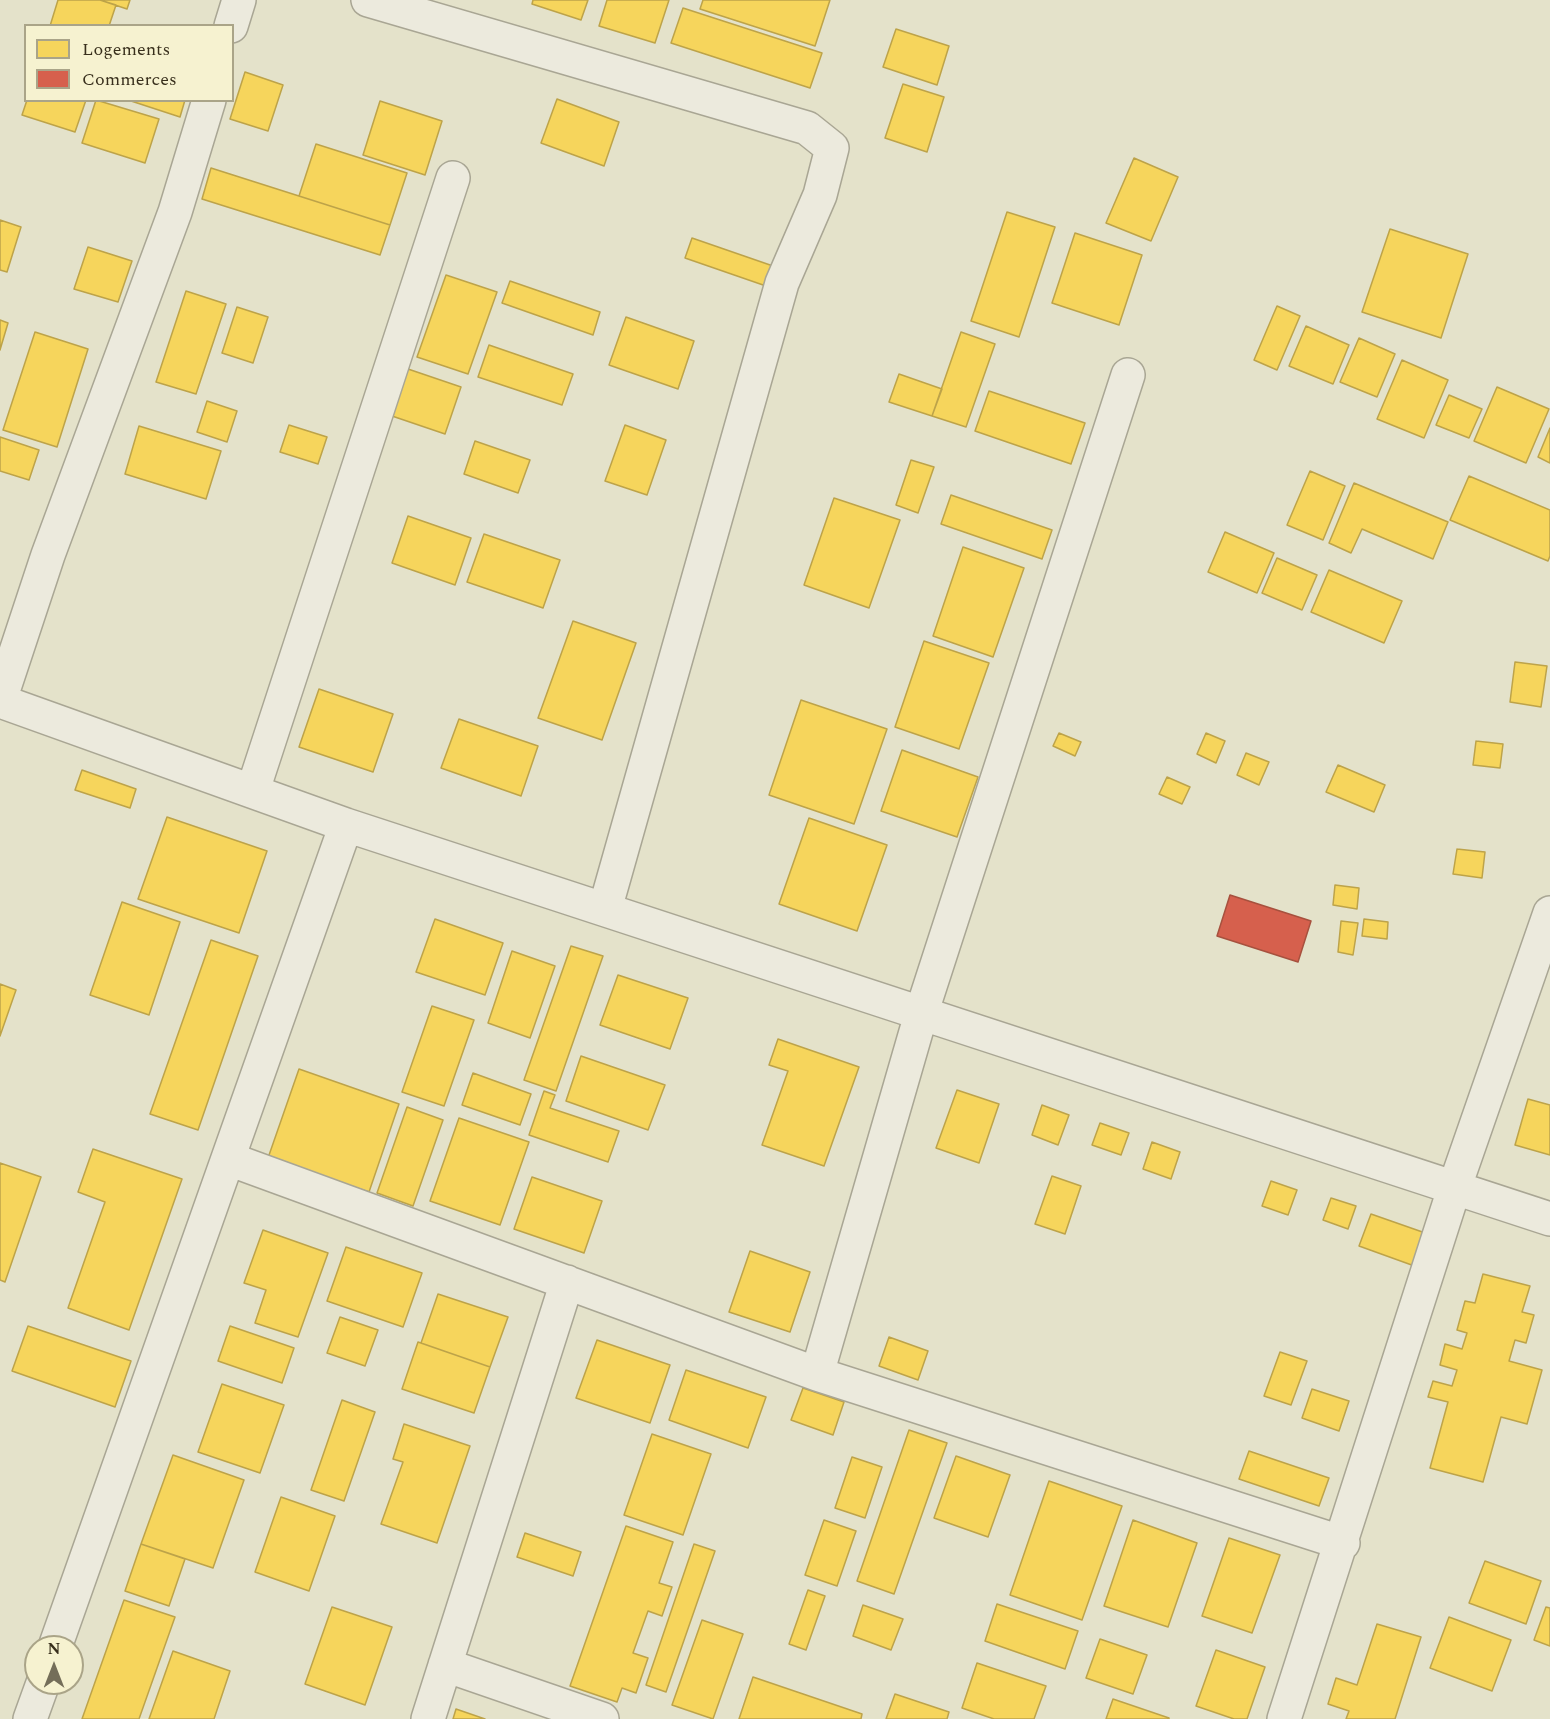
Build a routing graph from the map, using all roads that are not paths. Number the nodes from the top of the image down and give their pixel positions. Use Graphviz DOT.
graph roads {
  1 [pos="239,0"];
  2 [pos="368,0"];
  3 [pos="232,24"];
  4 [pos="208,102"];
  5 [pos="453,178"];
  6 [pos="1128,375"];
  7 [pos="0,701"];
  8 [pos="252,790"];
  9 [pos="346,825"];
  10 [pos="605,909"];
  11 [pos="1550,913"];
  12 [pos="922,1011"];
  13 [pos="228,1159"];
  14 [pos="1455,1186"];
  15 [pos="1550,1219"];
  16 [pos="567,1282"];
  17 [pos="817,1374"];
  18 [pos="1343,1543"];
  19 [pos="60,1635"];
  20 [pos="445,1665"];
  21 [pos="39,1695"];
  22 [pos="30,1719"];
  23 [pos="428,1719"];
  24 [pos="602,1719"];
  25 [pos="1284,1719"];
  1 -- 3 [label="street"];
  2 -- 10 [label="street"];
  4 -- 7 [label="street"];
  5 -- 8 [label="street"];
  6 -- 12 [label="street"];
  7 -- 8 [label="street"];
  8 -- 9 [label="street"];
  9 -- 10 [label="street"];
  9 -- 13 [label="street"];
  10 -- 12 [label="street"];
  11 -- 14 [label="street"];
  12 -- 14 [label="street"];
  12 -- 17 [label="street"];
  13 -- 16 [label="street"];
  13 -- 19 [label="street"];
  14 -- 15 [label="street"];
  14 -- 18 [label="street"];
  16 -- 17 [label="street"];
  16 -- 20 [label="street"];
  17 -- 18 [label="street"];
  18 -- 25 [label="street"];
  20 -- 23 [label="street"];
  20 -- 24 [label="street"];
  21 -- 22 [label="street"];
}
